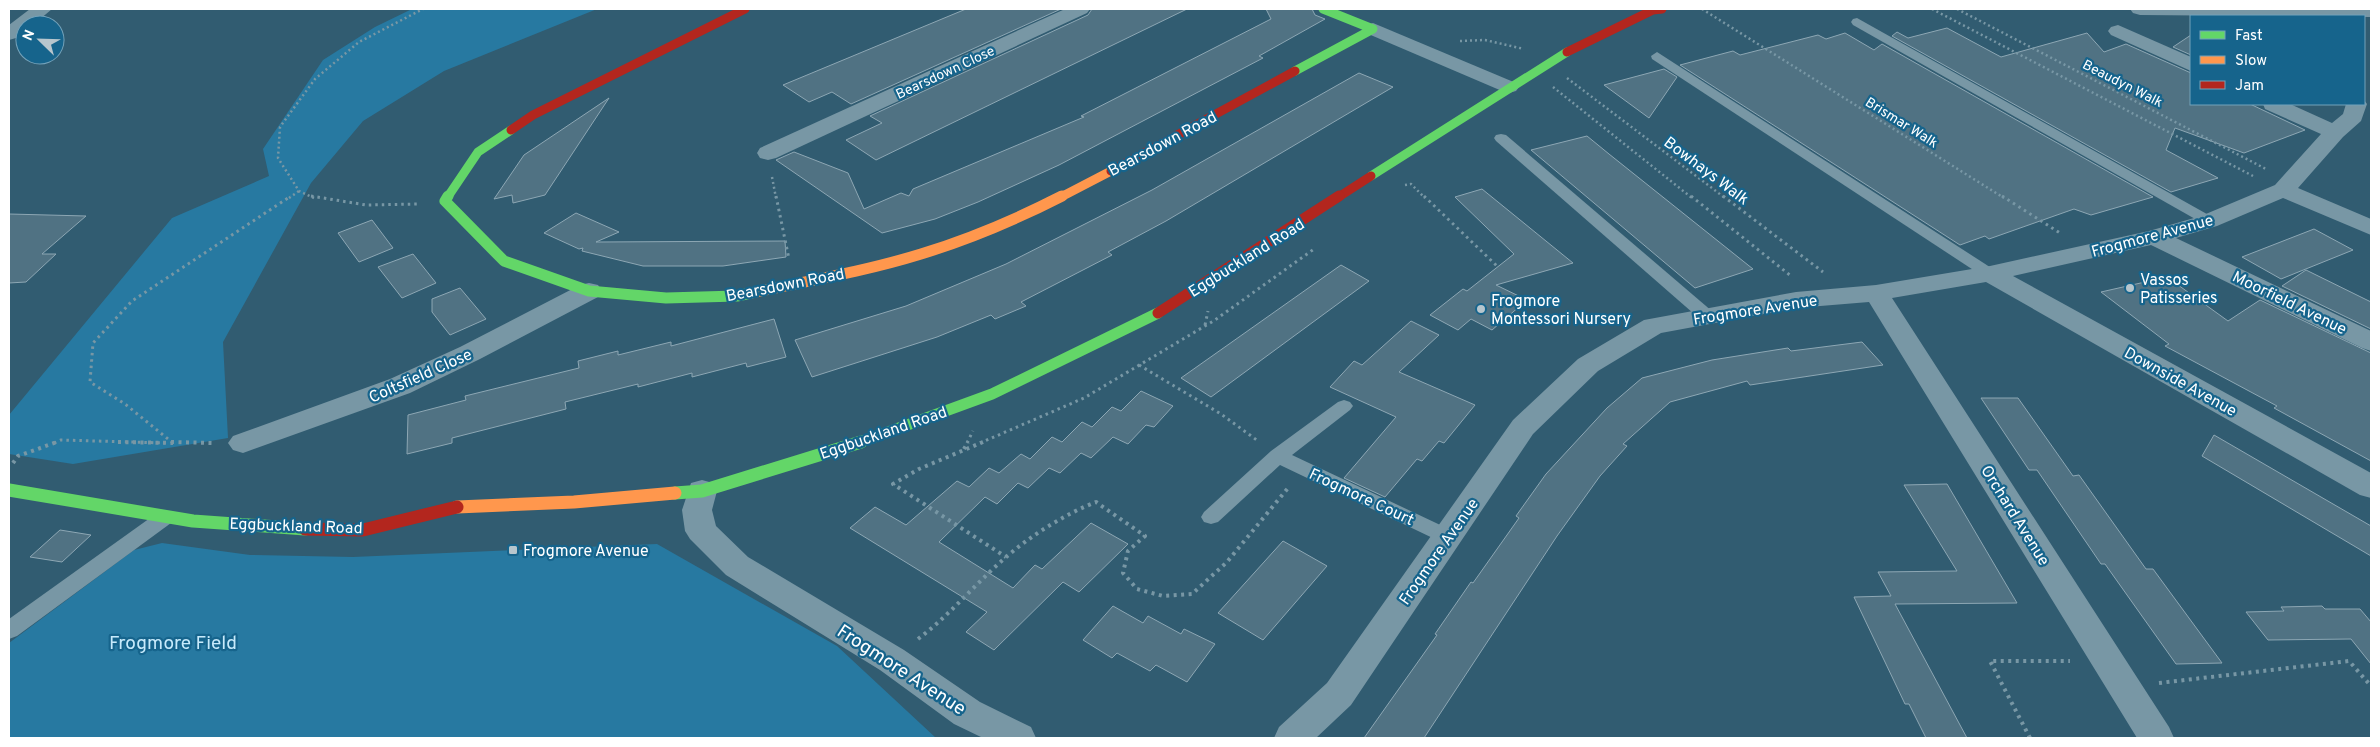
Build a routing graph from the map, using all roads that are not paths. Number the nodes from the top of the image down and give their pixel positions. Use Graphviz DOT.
graph roads {
  1 [pos="42,9"];
  2 [pos="745,9"];
  3 [pos="1080,9"];
  4 [pos="1323,9"];
  5 [pos="1655,9"];
  6 [pos="2140,9"];
  7 [pos="2371,11"];
  8 [pos="2293,14"];
  9 [pos="1857,22"];
  10 [pos="1373,29"];
  11 [pos="2118,31"];
  12 [pos="9,34"];
  13 [pos="1657,56"];
  14 [pos="2190,65"];
  15 [pos="1509,86"];
  16 [pos="2275,105"];
  17 [pos="2356,105"];
  18 [pos="791,121"];
  19 [pos="2334,132"];
  20 [pos="810,134"];
  21 [pos="1501,138"];
  22 [pos="768,153"];
  23 [pos="2275,182"];
  24 [pos="2209,221"];
  25 [pos="2371,228"];
  26 [pos="2154,236"];
  27 [pos="1990,274"];
  28 [pos="590,291"];
  29 [pos="1865,294"];
  30 [pos="1707,316"];
  31 [pos="2371,342"];
  32 [pos="1344,406"];
  33 [pos="243,444"];
  34 [pos="1278,456"];
  35 [pos="2371,487"];
  36 [pos="9,490"];
  37 [pos="702,491"];
  38 [pos="1211,517"];
  39 [pos="164,518"];
  40 [pos="1446,536"];
  41 [pos="9,630"];
  42 [pos="1018,738"];
  43 [pos="1292,738"];
  44 [pos="2156,738"];
  1 -- 12 [label="street"];
  2 -- 28 [label="street, Bearsdown Road"];
  3 -- 20 [label="street, Bearsdown Close"];
  4 -- 10 [label="street"];
  5 -- 15 [label="street, Eggbuckland Road"];
  6 -- 8 [label="street"];
  7 -- 8 [label="street"];
  9 -- 24 [label="lane"];
  10 -- 15 [label="street"];
  10 -- 28 [label="street, Bearsdown Road"];
  11 -- 14 [label="street"];
  13 -- 27 [label="lane"];
  15 -- 37 [label="street, Eggbuckland Road"];
  16 -- 19 [label="street"];
  17 -- 19 [label="street, Frogmore Avenue"];
  18 -- 20 [label="street"];
  19 -- 23 [label="street, Frogmore Avenue"];
  20 -- 22 [label="street, Bearsdown Close"];
  21 -- 30 [label="lane"];
  23 -- 24 [label="street, Frogmore Avenue"];
  23 -- 25 [label="street"];
  24 -- 26 [label="street, Frogmore Avenue"];
  26 -- 27 [label="street, Frogmore Avenue"];
  26 -- 31 [label="street, Moorfield Avenue"];
  27 -- 29 [label="street, Frogmore Avenue"];
  27 -- 35 [label="street, Downside Avenue"];
  28 -- 33 [label="street, Coltsfield Close"];
  29 -- 30 [label="street, Frogmore Avenue"];
  29 -- 44 [label="street, Orchard Avenue"];
  30 -- 40 [label="street, Frogmore Avenue"];
  32 -- 34 [label="lane"];
  34 -- 38 [label="lane"];
  34 -- 40 [label="lane, Frogmore Court"];
  36 -- 39 [label="street, Eggbuckland Road"];
  37 -- 39 [label="street, Eggbuckland Road"];
  37 -- 42 [label="street, Frogmore Avenue"];
  39 -- 41 [label="lane"];
  40 -- 43 [label="street, Frogmore Avenue"];
}
